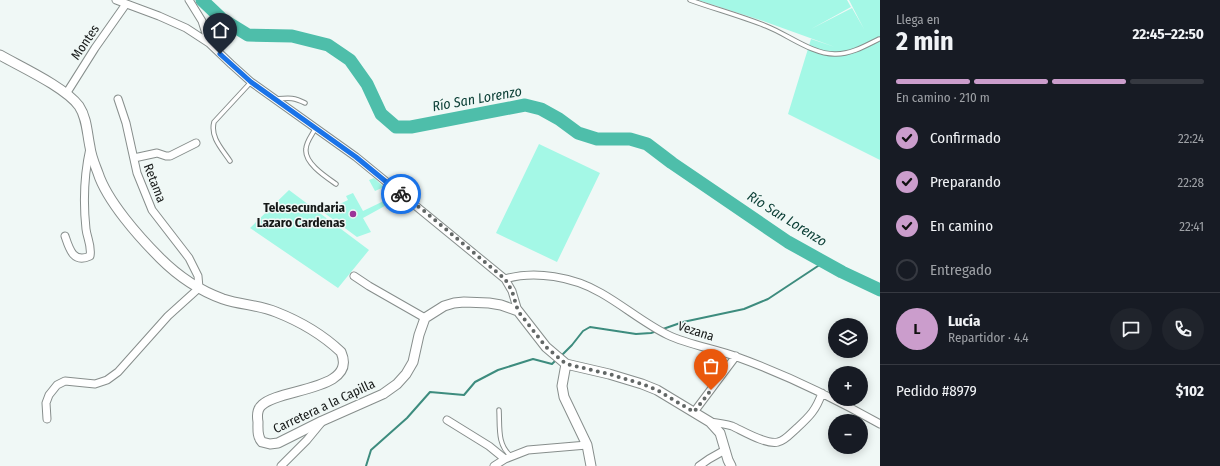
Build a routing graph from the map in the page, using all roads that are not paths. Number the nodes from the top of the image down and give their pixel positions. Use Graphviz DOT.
graph roads {
  1 [pos="116,0"];
  2 [pos="189,0"];
  3 [pos="690,0"];
  4 [pos="126,4"];
  5 [pos="879,39"];
  6 [pos="210,43"];
  7 [pos="0,55"];
  8 [pos="251,82"];
  9 [pos="66,94"];
  10 [pos="118,99"];
  11 [pos="274,99"];
  12 [pos="305,103"];
  13 [pos="316,129"];
  14 [pos="196,143"];
  15 [pos="90,148"];
  16 [pos="134,158"];
  17 [pos="230,161"];
  18 [pos="336,184"];
  19 [pos="65,236"];
  20 [pos="354,276"];
  21 [pos="505,279"];
  22 [pos="199,288"];
  23 [pos="518,311"];
  24 [pos="425,318"];
  25 [pos="736,356"];
  26 [pos="564,362"];
  27 [pos="822,394"];
  28 [pos="499,410"];
  29 [pos="694,412"];
  30 [pos="47,419"];
  31 [pos="447,420"];
  32 [pos="322,421"];
  33 [pos="710,422"];
  34 [pos="880,424"];
  35 [pos="587,445"];
  36 [pos="725,450"];
  37 [pos="508,458"];
  38 [pos="281,466"];
  39 [pos="494,466"];
  40 [pos="591,466"];
  41 [pos="699,466"];
  42 [pos="731,466"];
  1 -- 4 [label="street"];
  2 -- 6 [label="street"];
  3 -- 5 [label="lane"];
  4 -- 6 [label="street"];
  4 -- 9 [label="street, Montes"];
  6 -- 8 [label="street"];
  7 -- 9 [label="street, Carretera a la Capilla"];
  8 -- 11 [label="street"];
  8 -- 17 [label="lane"];
  9 -- 15 [label="street, Carretera a la Capilla"];
  10 -- 16 [label="street, Retama"];
  11 -- 12 [label="lane"];
  11 -- 13 [label="street"];
  13 -- 18 [label="lane"];
  13 -- 21 [label="street"];
  14 -- 16 [label="street"];
  15 -- 19 [label="street"];
  15 -- 22 [label="street, Carretera a la Capilla"];
  16 -- 22 [label="street, Retama"];
  20 -- 24 [label="street"];
  21 -- 23 [label="street"];
  21 -- 25 [label="street, Vezana"];
  22 -- 30 [label="street"];
  22 -- 32 [label="street, Carretera a la Capilla"];
  23 -- 24 [label="street"];
  23 -- 26 [label="street"];
  24 -- 32 [label="street, Carretera a la Capilla"];
  25 -- 27 [label="street, Vezana"];
  25 -- 29 [label="street"];
  26 -- 29 [label="street"];
  26 -- 35 [label="street"];
  27 -- 33 [label="street"];
  27 -- 34 [label="street, Vezana"];
  28 -- 37 [label="lane"];
  29 -- 33 [label="street"];
  31 -- 37 [label="street"];
  32 -- 38 [label="street"];
  33 -- 36 [label="street"];
  35 -- 37 [label="street"];
  35 -- 40 [label="street"];
  36 -- 41 [label="street"];
  36 -- 42 [label="street"];
  37 -- 39 [label="street"];
}
